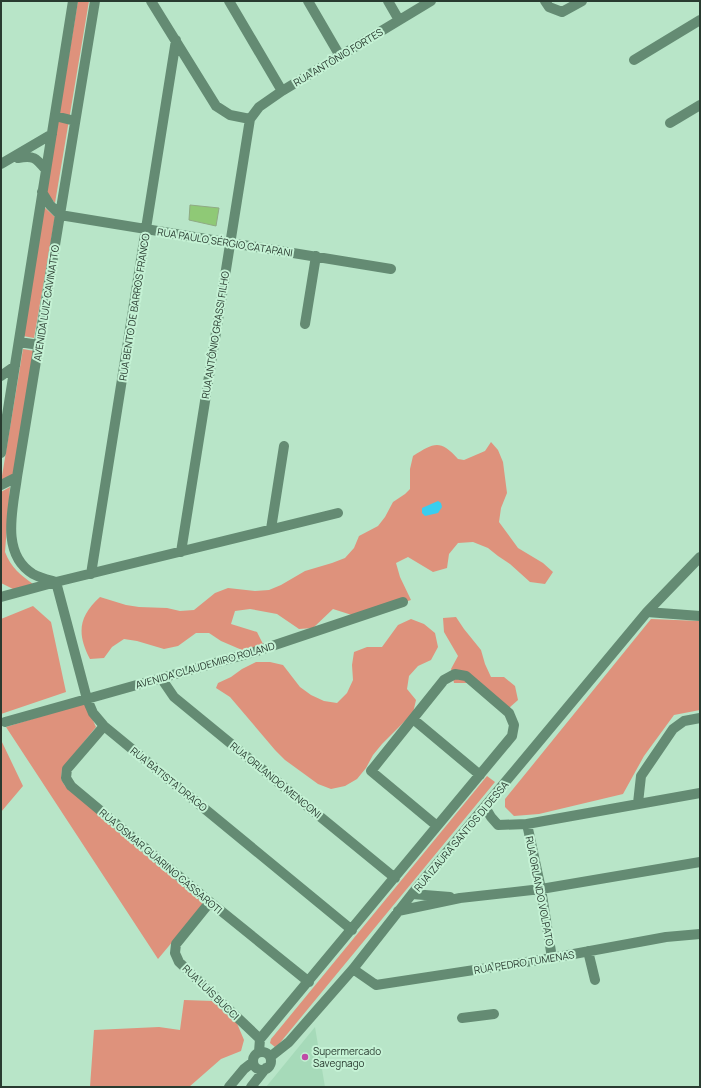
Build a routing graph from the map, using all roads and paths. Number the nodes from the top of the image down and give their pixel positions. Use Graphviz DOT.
graph roads {
  1 [pos="73,1"];
  2 [pos="95,1"];
  3 [pos="152,1"];
  4 [pos="229,1"];
  5 [pos="308,1"];
  6 [pos="388,1"];
  7 [pos="431,1"];
  8 [pos="582,1"];
  9 [pos="547,4"];
  10 [pos="399,20"];
  11 [pos="700,20"];
  12 [pos="176,40"];
  13 [pos="340,56"];
  14 [pos="634,60"];
  15 [pos="282,91"];
  16 [pos="700,105"];
  17 [pos="55,116"];
  18 [pos="250,119"];
  19 [pos="75,121"];
  20 [pos="670,123"];
  21 [pos="52,134"];
  22 [pos="12,159"];
  23 [pos="1,164"];
  24 [pos="46,170"];
  25 [pos="42,192"];
  26 [pos="60,215"];
  27 [pos="146,229"];
  28 [pos="230,243"];
  29 [pos="316,256"];
  30 [pos="391,269"];
  31 [pos="305,324"];
  32 [pos="19,342"];
  33 [pos="39,345"];
  34 [pos="15,366"];
  35 [pos="1,376"];
  36 [pos="4,417"];
  37 [pos="284,446"];
  38 [pos="1,453"];
  39 [pos="18,477"];
  40 [pos="1,485"];
  41 [pos="338,513"];
  42 [pos="271,529"];
  43 [pos="180,552"];
  44 [pos="700,557"];
  45 [pos="91,574"];
  46 [pos="56,582"];
  47 [pos="1,587"];
  48 [pos="14,593"];
  49 [pos="1,597"];
  50 [pos="403,602"];
  51 [pos="647,612"];
  52 [pos="700,616"];
  53 [pos="161,678"];
  54 [pos="87,699"];
  55 [pos="700,718"];
  56 [pos="413,719"];
  57 [pos="5,722"];
  58 [pos="104,726"];
  59 [pos="480,775"];
  60 [pos="700,793"];
  61 [pos="638,803"];
  62 [pos="485,807"];
  63 [pos="527,824"];
  64 [pos="437,826"];
  65 [pos="700,862"];
  66 [pos="395,878"];
  67 [pos="541,889"];
  68 [pos="412,894"];
  69 [pos="460,898"];
  70 [pos="210,902"];
  71 [pos="398,911"];
  72 [pos="352,930"];
  73 [pos="700,934"];
  74 [pos="588,951"];
  75 [pos="552,958"];
  76 [pos="353,969"];
  77 [pos="595,980"];
  78 [pos="308,982"];
  79 [pos="494,1014"];
  80 [pos="462,1018"];
  81 [pos="260,1039"];
  82 [pos="260,1052"];
  83 [pos="270,1057"];
  84 [pos="253,1062"];
  85 [pos="266,1068"];
  86 [pos="229,1087"];
  87 [pos="251,1087"];
  1 -- 17 [label="street, AVENIDA LUIZ CAVINATTO"];
  2 -- 19 [label="street, AVENIDA LUIZ CAVINATTO"];
  3 -- 12 [label="street"];
  4 -- 15 [label="street"];
  5 -- 13 [label="street"];
  6 -- 10 [label="street"];
  7 -- 10 [label="street, RUA ANTÔNIO FORTES"];
  8 -- 9 [label="street"];
  10 -- 13 [label="street, RUA ANTÔNIO FORTES"];
  11 -- 14 [label="street"];
  12 -- 18 [label="street"];
  12 -- 27 [label="street, RUA BENTO DE BARROS FRANCO"];
  13 -- 15 [label="street, RUA ANTÔNIO FORTES"];
  15 -- 18 [label="street, RUA ANTÔNIO FORTES"];
  16 -- 20 [label="street"];
  17 -- 19 [label="street"];
  17 -- 21 [label="street, AVENIDA LUIZ CAVINATTO"];
  18 -- 28 [label="street, RUA ANTÔNIO GRASSI FILHO"];
  19 -- 26 [label="street, AVENIDA LUIZ CAVINATTO"];
  21 -- 22 [label="street"];
  21 -- 24 [label="street, AVENIDA LUIZ CAVINATTO"];
  22 -- 23 [label="street"];
  22 -- 24 [label="street"];
  24 -- 25 [label="street, AVENIDA LUIZ CAVINATTO"];
  25 -- 26 [label="street"];
  25 -- 32 [label="street, AVENIDA LUIZ CAVINATTO"];
  26 -- 27 [label="street, RUA PAULO SÉRGIO CATAPANI"];
  26 -- 33 [label="street, AVENIDA LUIZ CAVINATTO"];
  27 -- 28 [label="street, RUA PAULO SÉRGIO CATAPANI"];
  27 -- 45 [label="street, RUA BENTO DE BARROS FRANCO"];
  28 -- 29 [label="street, RUA PAULO SÉRGIO CATAPANI"];
  28 -- 43 [label="street, RUA ANTÔNIO GRASSI FILHO"];
  29 -- 30 [label="street, RUA PAULO SÉRGIO CATAPANI"];
  29 -- 31 [label="street"];
  32 -- 33 [label="street"];
  32 -- 34 [label="street, AVENIDA LUIZ CAVINATTO"];
  33 -- 39 [label="street, AVENIDA LUIZ CAVINATTO"];
  34 -- 35 [label="street"];
  34 -- 36 [label="street, AVENIDA LUIZ CAVINATTO"];
  36 -- 38 [label="street, AVENIDA LUIZ CAVINATTO"];
  37 -- 42 [label="street"];
  39 -- 40 [label="street"];
  39 -- 46 [label="street, AVENIDA LUIZ CAVINATTO"];
  41 -- 42 [label="street"];
  42 -- 43 [label="street"];
  43 -- 45 [label="street"];
  44 -- 51 [label="street, RUA IZAURA SANTOS DI DESSA"];
  45 -- 46 [label="street"];
  46 -- 48 [label="street"];
  46 -- 54 [label="street, RUA BATISTA DRAGO"];
  47 -- 48 [label="street"];
  48 -- 49 [label="street"];
  50 -- 53 [label="street, AVENIDA CLAUDEMIRO ROLAND"];
  51 -- 52 [label="street"];
  51 -- 62 [label="street, RUA IZAURA SANTOS DI DESSA"];
  53 -- 54 [label="street, AVENIDA CLAUDEMIRO ROLAND"];
  53 -- 66 [label="street, RUA ORLANDO MENCONI"];
  54 -- 57 [label="street, AVENIDA CLAUDEMIRO ROLAND"];
  54 -- 58 [label="street, RUA BATISTA DRAGO"];
  55 -- 61 [label="street"];
  56 -- 59 [label="street"];
  56 -- 59 [label="street"];
  56 -- 64 [label="street"];
  58 -- 70 [label="street, RUA OSMAR GUARINO CASSAROTI"];
  58 -- 72 [label="street, RUA BATISTA DRAGO"];
  59 -- 64 [label="street"];
  60 -- 61 [label="street"];
  61 -- 63 [label="street"];
  62 -- 63 [label="street"];
  62 -- 68 [label="street, RUA IZAURA SANTOS DI DESSA"];
  63 -- 67 [label="street, RUA ORLANDO VOLPATO"];
  64 -- 66 [label="street"];
  65 -- 67 [label="street"];
  66 -- 72 [label="street"];
  67 -- 69 [label="street"];
  67 -- 75 [label="street, RUA ORLANDO VOLPATO"];
  68 -- 69 [label="street"];
  68 -- 71 [label="street, RUA IZAURA SANTOS DI DESSA"];
  69 -- 71 [label="street"];
  70 -- 78 [label="street, RUA OSMAR GUARINO CASSAROTI"];
  70 -- 81 [label="street, RUA LUÍS BUCCI"];
  71 -- 76 [label="street, RUA IZAURA SANTOS DI DESSA"];
  72 -- 78 [label="street"];
  73 -- 74 [label="street, RUA PEDRO TUMENAS"];
  74 -- 75 [label="street, RUA PEDRO TUMENAS"];
  74 -- 77 [label="street"];
  75 -- 76 [label="street, RUA PEDRO TUMENAS"];
  76 -- 83 [label="street, RUA IZAURA SANTOS DI DESSA"];
  78 -- 81 [label="street"];
  79 -- 80 [label="street"];
  81 -- 82 [label="street"];
  82 -- 83 [label="street"];
  82 -- 84 [label="street"];
  83 -- 85 [label="street"];
  84 -- 85 [label="street"];
  84 -- 86 [label="street"];
  85 -- 87 [label="street"];
}
